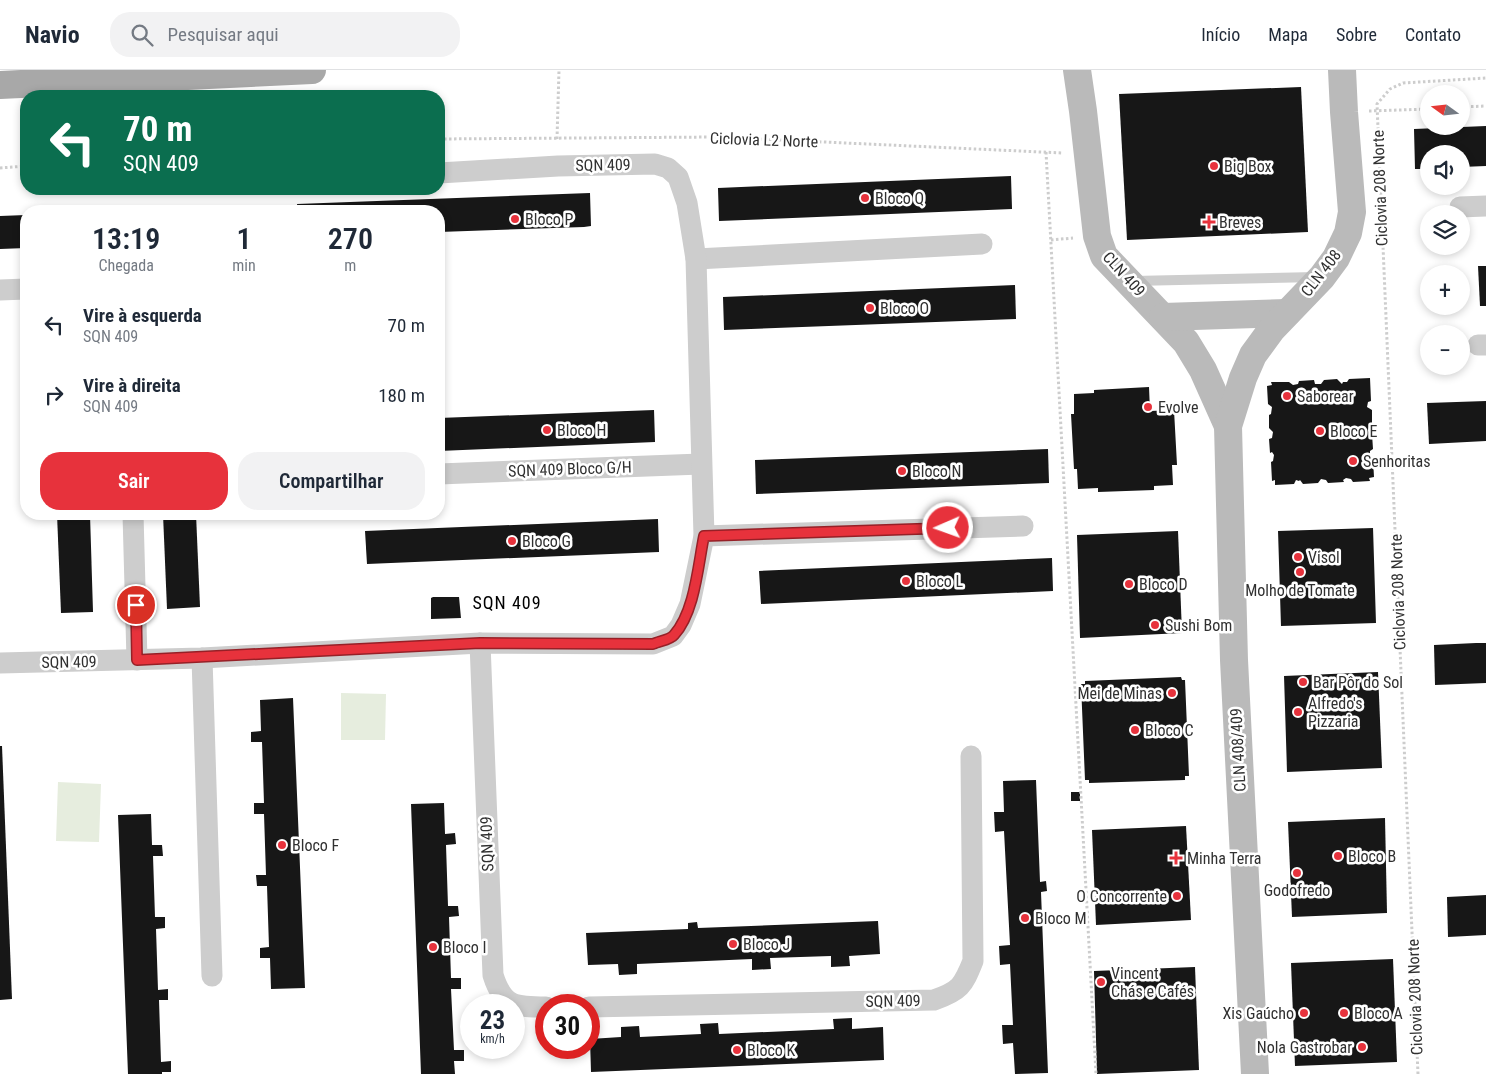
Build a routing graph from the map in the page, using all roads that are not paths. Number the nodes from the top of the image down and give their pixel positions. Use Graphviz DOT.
graph roads {
  1 [pos="312,70"];
  2 [pos="1077,70"];
  3 [pos="1342,70"];
  4 [pos="0,85"];
  5 [pos="445,174"];
  6 [pos="1470,206"];
  7 [pos="1486,206"];
  8 [pos="982,244"];
  9 [pos="696,259"];
  10 [pos="1322,277"];
  11 [pos="1128,281"];
  12 [pos="20,289"];
  13 [pos="0,290"];
  14 [pos="1287,313"];
  15 [pos="1163,317"];
  16 [pos="1228,426"];
  17 [pos="701,464"];
  18 [pos="445,474"];
  19 [pos="133,520"];
  20 [pos="1024,526"];
  21 [pos="704,536"];
  22 [pos="480,643"];
  23 [pos="202,658"];
  24 [pos="137,660"];
  25 [pos="0,663"];
  26 [pos="971,756"];
  27 [pos="212,976"];
  28 [pos="535,1007"];
  29 [pos="600,1007"];
  30 [pos="1254,1074"];
  1 -- 4 [label="main road"];
  2 -- 11 [label="street, CLN 409"];
  3 -- 10 [label="street, CLN 408"];
  5 -- 9 [label="street, SQN 409"];
  6 -- 7 [label="street"];
  8 -- 9 [label="street"];
  9 -- 17 [label="street, SQN 409"];
  10 -- 11 [label="lane"];
  10 -- 14 [label="street, CLN 408"];
  11 -- 15 [label="street, CLN 409"];
  12 -- 13 [label="street"];
  14 -- 15 [label="street"];
  14 -- 16 [label="street, CLN 408"];
  15 -- 16 [label="street, CLN 409"];
  16 -- 30 [label="street, CLN 408/409"];
  17 -- 18 [label="street, SQN 409 Bloco G/H"];
  17 -- 21 [label="street, SQN 409"];
  19 -- 24 [label="street"];
  20 -- 21 [label="street"];
  21 -- 22 [label="street, SQN 409"];
  22 -- 23 [label="street, SQN 409"];
  22 -- 28 [label="street, SQN 409"];
  23 -- 24 [label="street, SQN 409"];
  23 -- 27 [label="street"];
  24 -- 25 [label="street, SQN 409"];
  26 -- 29 [label="street, SQN 409"];
}
